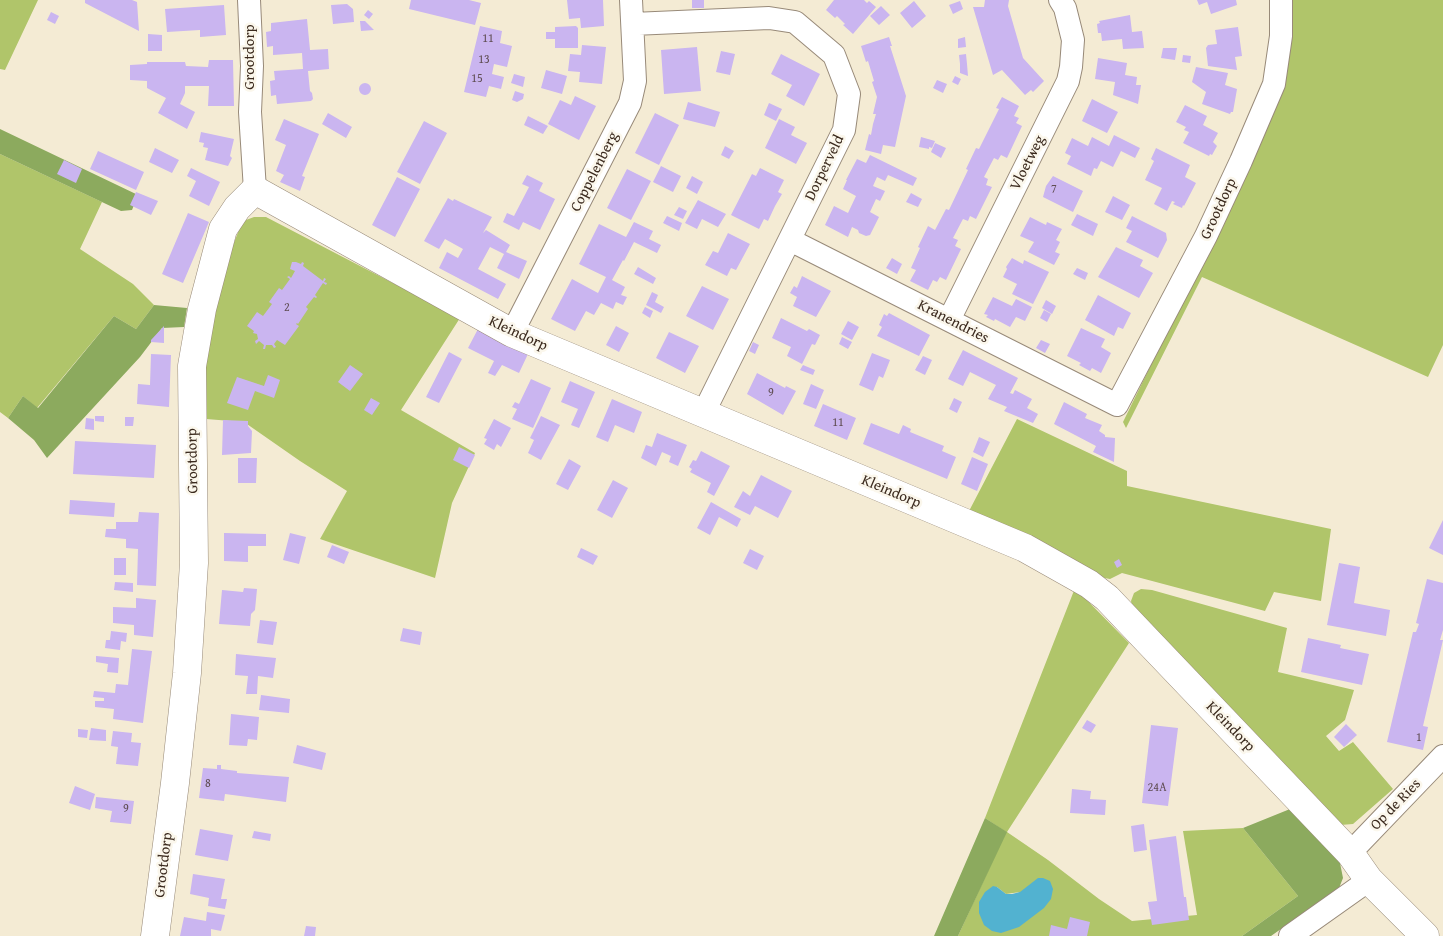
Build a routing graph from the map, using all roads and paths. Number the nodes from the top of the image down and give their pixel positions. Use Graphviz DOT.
graph roads {
  1 [pos="249,0"];
  2 [pos="631,0"];
  3 [pos="1060,0"];
  4 [pos="1280,0"];
  5 [pos="633,24"];
  6 [pos="255,190"];
  7 [pos="790,240"];
  8 [pos="949,320"];
  9 [pos="512,333"];
  10 [pos="1117,405"];
  11 [pos="703,414"];
  12 [pos="1443,756"];
  13 [pos="1350,853"];
  14 [pos="1369,880"];
  15 [pos="155,936"];
  16 [pos="1290,936"];
  17 [pos="1425,936"];
  1 -- 6 [label="street, Grootdorp"];
  2 -- 5 [label="street, Coppelenberg"];
  3 -- 8 [label="street, Vloetweg"];
  4 -- 10 [label="street, Grootdorp"];
  5 -- 7 [label="street, Dorperveld"];
  5 -- 9 [label="street, Coppelenberg"];
  6 -- 9 [label="street, Kleindorp"];
  6 -- 15 [label="street, Grootdorp"];
  7 -- 8 [label="street, Kranendries"];
  7 -- 11 [label="street, Dorperveld"];
  8 -- 10 [label="street, Kranendries"];
  9 -- 11 [label="street, Kleindorp"];
  11 -- 13 [label="street, Kleindorp"];
  12 -- 13 [label="street, Op de Ries"];
  13 -- 14 [label="street, Kleindorp"];
  14 -- 16 [label="street"];
  14 -- 17 [label="street, Kleindorp"];
}
